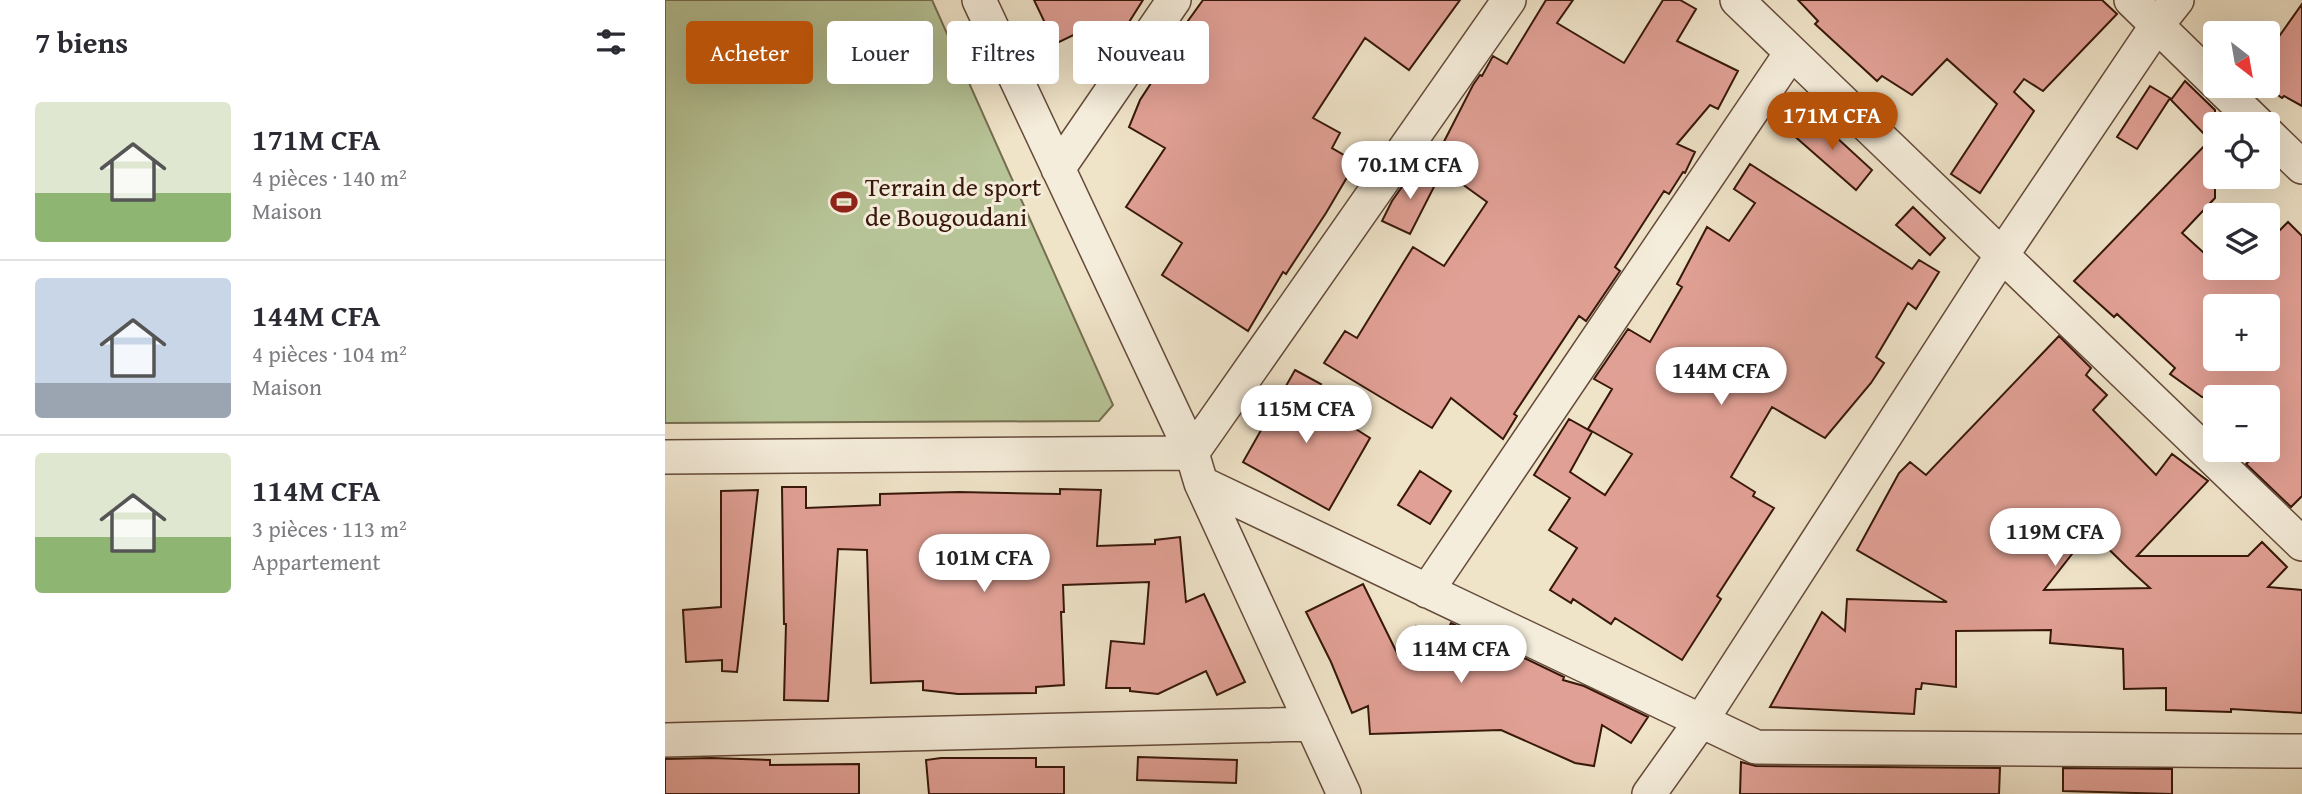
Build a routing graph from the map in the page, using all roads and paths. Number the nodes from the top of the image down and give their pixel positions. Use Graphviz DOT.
graph roads {
  1 [pos="979,0"];
  2 [pos="1174,0"];
  3 [pos="1509,0"];
  4 [pos="1737,0"];
  5 [pos="2131,0"];
  6 [pos="2167,12"];
  7 [pos="1791,52"];
  8 [pos="2203,64"];
  9 [pos="2231,98"];
  10 [pos="2246,112"];
  11 [pos="2280,146"];
  12 [pos="2302,167"];
  13 [pos="1058,169"];
  14 [pos="2002,255"];
  15 [pos="665,457"];
  16 [pos="1197,468"];
  17 [pos="2302,544"];
  18 [pos="1427,591"];
  19 [pos="1701,721"];
  20 [pos="1312,724"];
  21 [pos="665,740"];
  22 [pos="2302,751"];
  23 [pos="1344,794"];
  24 [pos="1649,794"];
  1 -- 13 [label="street"];
  2 -- 13 [label="street"];
  3 -- 16 [label="street"];
  4 -- 7 [label="street"];
  5 -- 6 [label="street"];
  6 -- 8 [label="street"];
  6 -- 14 [label="street"];
  7 -- 14 [label="street"];
  7 -- 18 [label="street"];
  9 -- 10 [label="street"];
  11 -- 12 [label="street"];
  13 -- 16 [label="street"];
  14 -- 17 [label="street"];
  14 -- 19 [label="street"];
  15 -- 16 [label="street"];
  16 -- 18 [label="street"];
  16 -- 20 [label="street"];
  18 -- 19 [label="street"];
  19 -- 22 [label="street"];
  19 -- 24 [label="street"];
  20 -- 21 [label="street"];
  20 -- 23 [label="street"];
}
